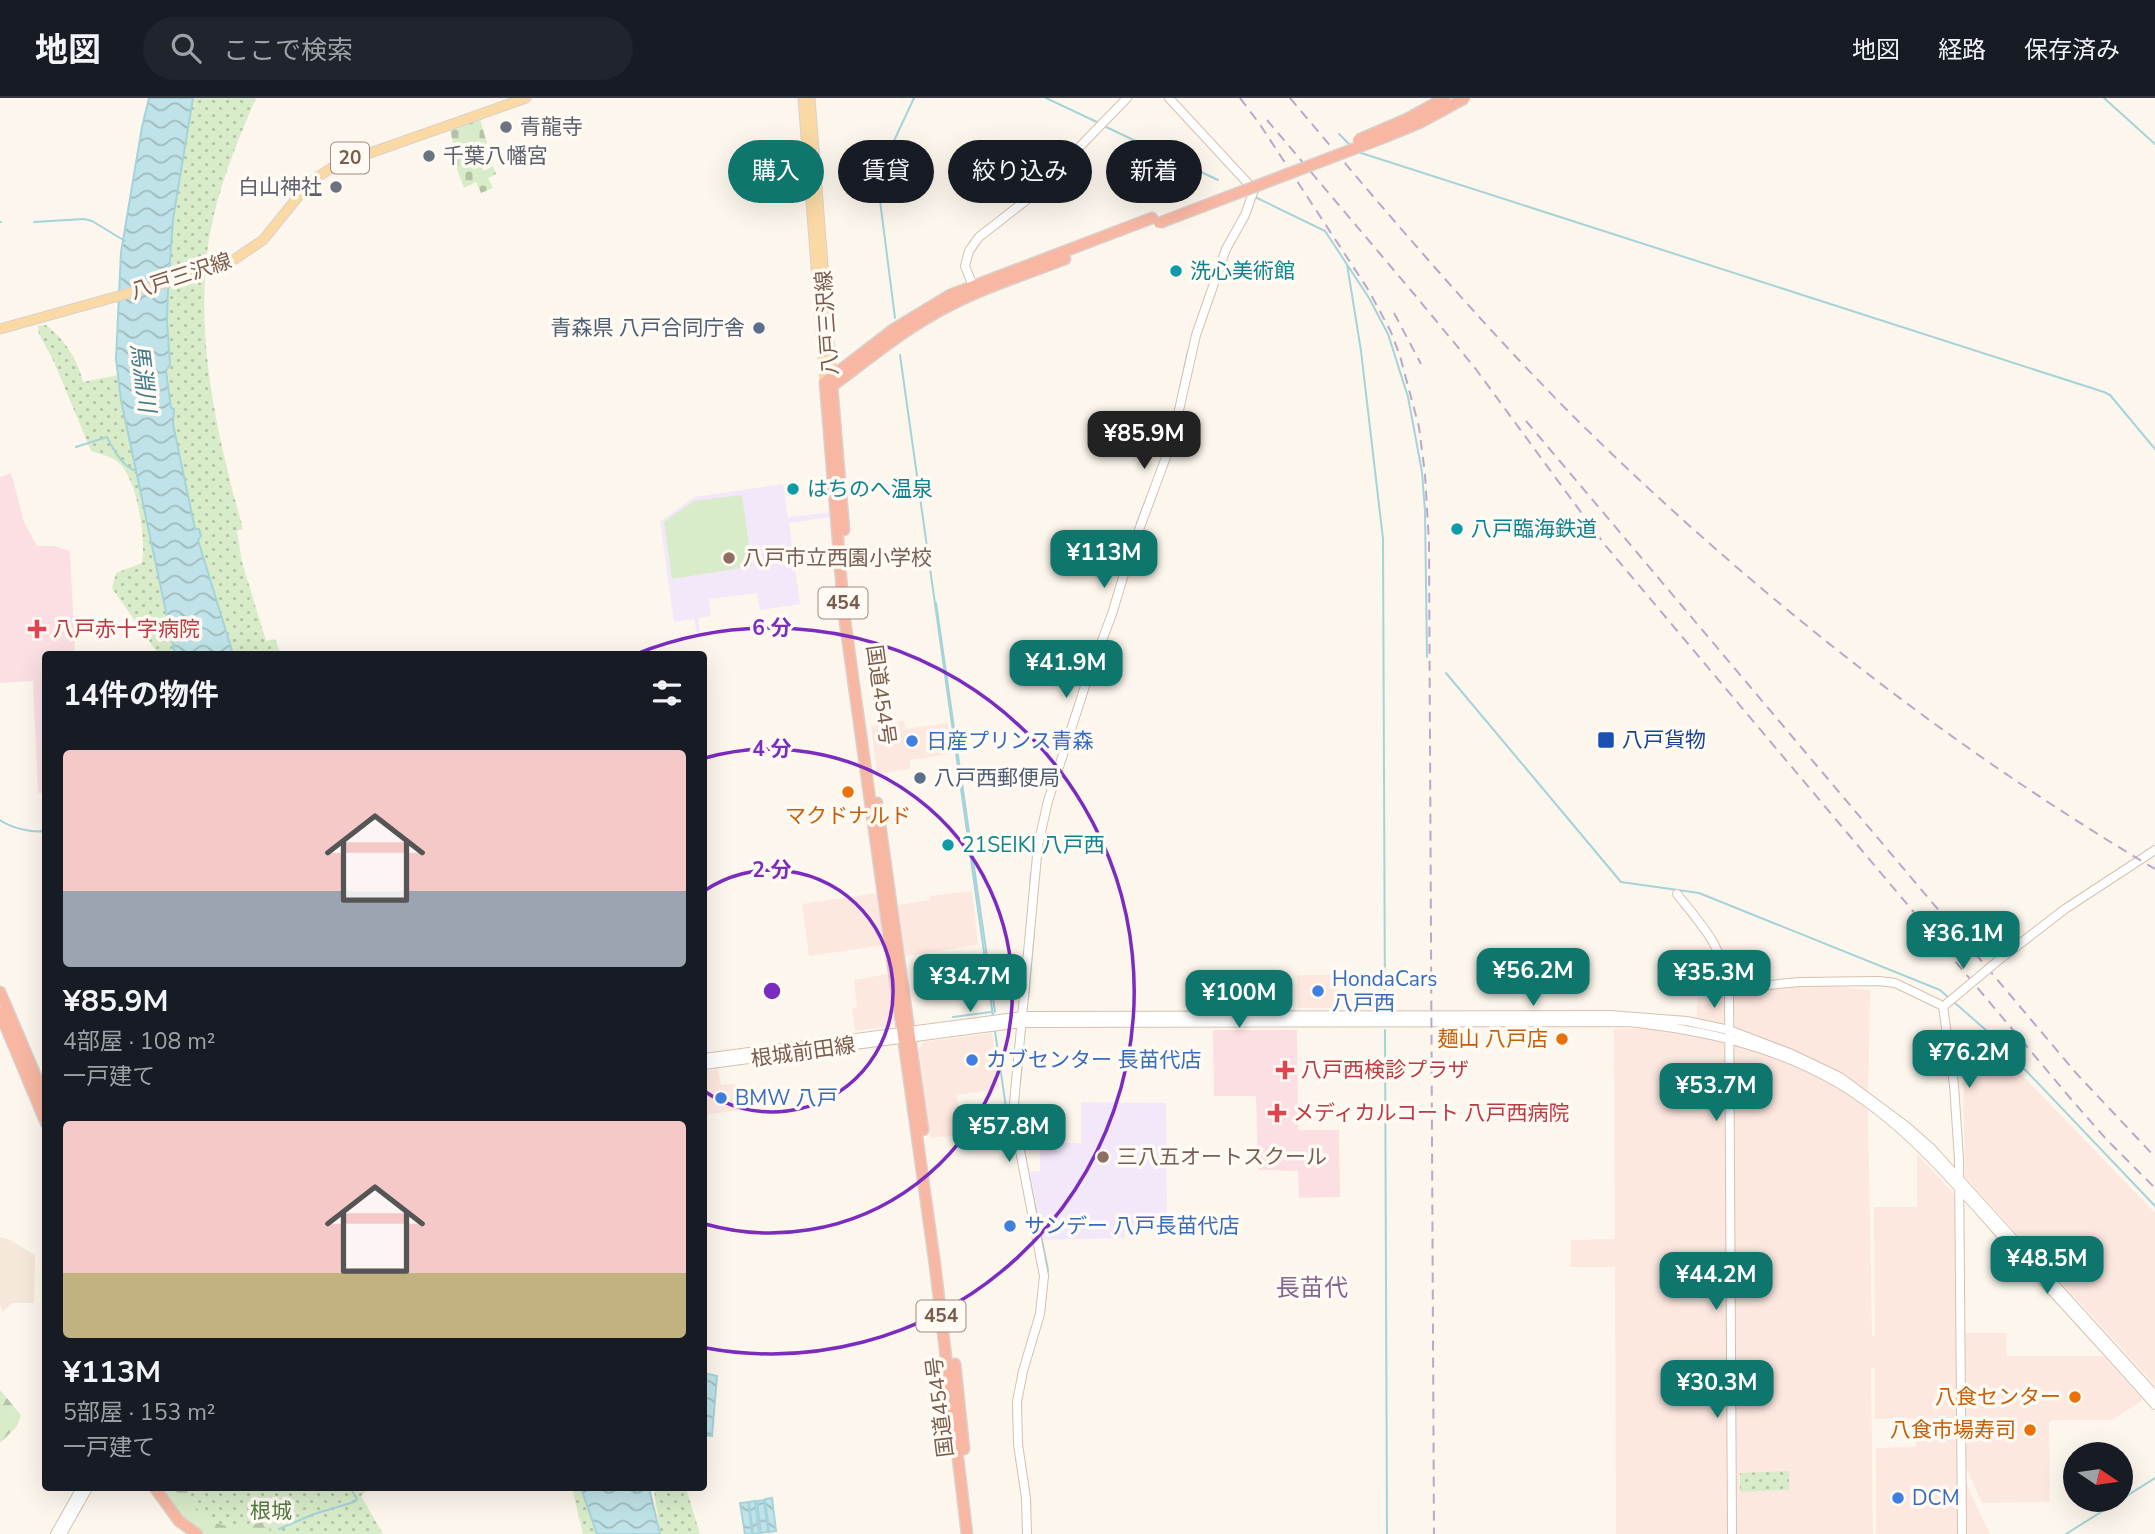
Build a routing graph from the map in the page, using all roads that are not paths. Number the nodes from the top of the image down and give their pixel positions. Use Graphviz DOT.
graph roads {
  1 [pos="526,98"];
  2 [pos="803,98"];
  3 [pos="810,98"];
  4 [pos="1127,98"];
  5 [pos="1168,98"];
  6 [pos="1445,98"];
  7 [pos="1465,98"];
  8 [pos="1156,221"];
  9 [pos="974,289"];
  10 [pos="0,329"];
  11 [pos="830,381"];
  12 [pos="2155,849"];
  13 [pos="1677,894"];
  14 [pos="1729,989"];
  15 [pos="0,992"];
  16 [pos="1944,1006"];
  17 [pos="3,1017"];
  18 [pos="1022,1020"];
  19 [pos="906,1034"];
  20 [pos="1729,1034"];
  21 [pos="707,1058"];
  22 [pos="707,1065"];
  23 [pos="42,1092"];
  24 [pos="42,1113"];
  25 [pos="1960,1179"];
  26 [pos="1960,1191"];
  27 [pos="2155,1395"];
  28 [pos="2155,1405"];
  29 [pos="79,1491"];
  30 [pos="86,1491"];
  31 [pos="157,1491"];
  32 [pos="55,1534"];
  33 [pos="62,1534"];
  34 [pos="197,1534"];
  35 [pos="967,1534"];
  36 [pos="974,1534"];
  37 [pos="1027,1534"];
  38 [pos="1732,1534"];
  39 [pos="1962,1534"];
  1 -- 10 [label="main road, 八戸三沢線 / 20"];
  2 -- 11 [label="main road, 八戸三沢線"];
  3 -- 11 [label="main road, 八戸三沢線"];
  4 -- 9 [label="street"];
  5 -- 18 [label="street"];
  6 -- 8 [label="highway, bridge"];
  7 -- 8 [label="highway, bridge"];
  8 -- 9 [label="highway"];
  9 -- 11 [label="highway"];
  11 -- 19 [label="highway, 国道454号 / 454"];
  12 -- 16 [label="street, bridge"];
  13 -- 14 [label="street"];
  14 -- 16 [label="street"];
  14 -- 20 [label="street"];
  15 -- 17 [label="highway"];
  16 -- 25 [label="street"];
  17 -- 23 [label="highway"];
  17 -- 24 [label="highway"];
  18 -- 19 [label="street"];
  18 -- 20 [label="street"];
  18 -- 37 [label="street"];
  19 -- 21 [label="street, 根城前田線"];
  19 -- 22 [label="street, 根城前田線"];
  19 -- 35 [label="highway, 国道454号 / 454"];
  19 -- 36 [label="highway, 国道454号 / 454"];
  20 -- 25 [label="street"];
  20 -- 26 [label="street"];
  20 -- 38 [label="street"];
  25 -- 26 [label="street"];
  25 -- 27 [label="street"];
  26 -- 28 [label="street"];
  26 -- 39 [label="street"];
  29 -- 32 [label="street"];
  30 -- 33 [label="street"];
  31 -- 34 [label="highway"];
}
